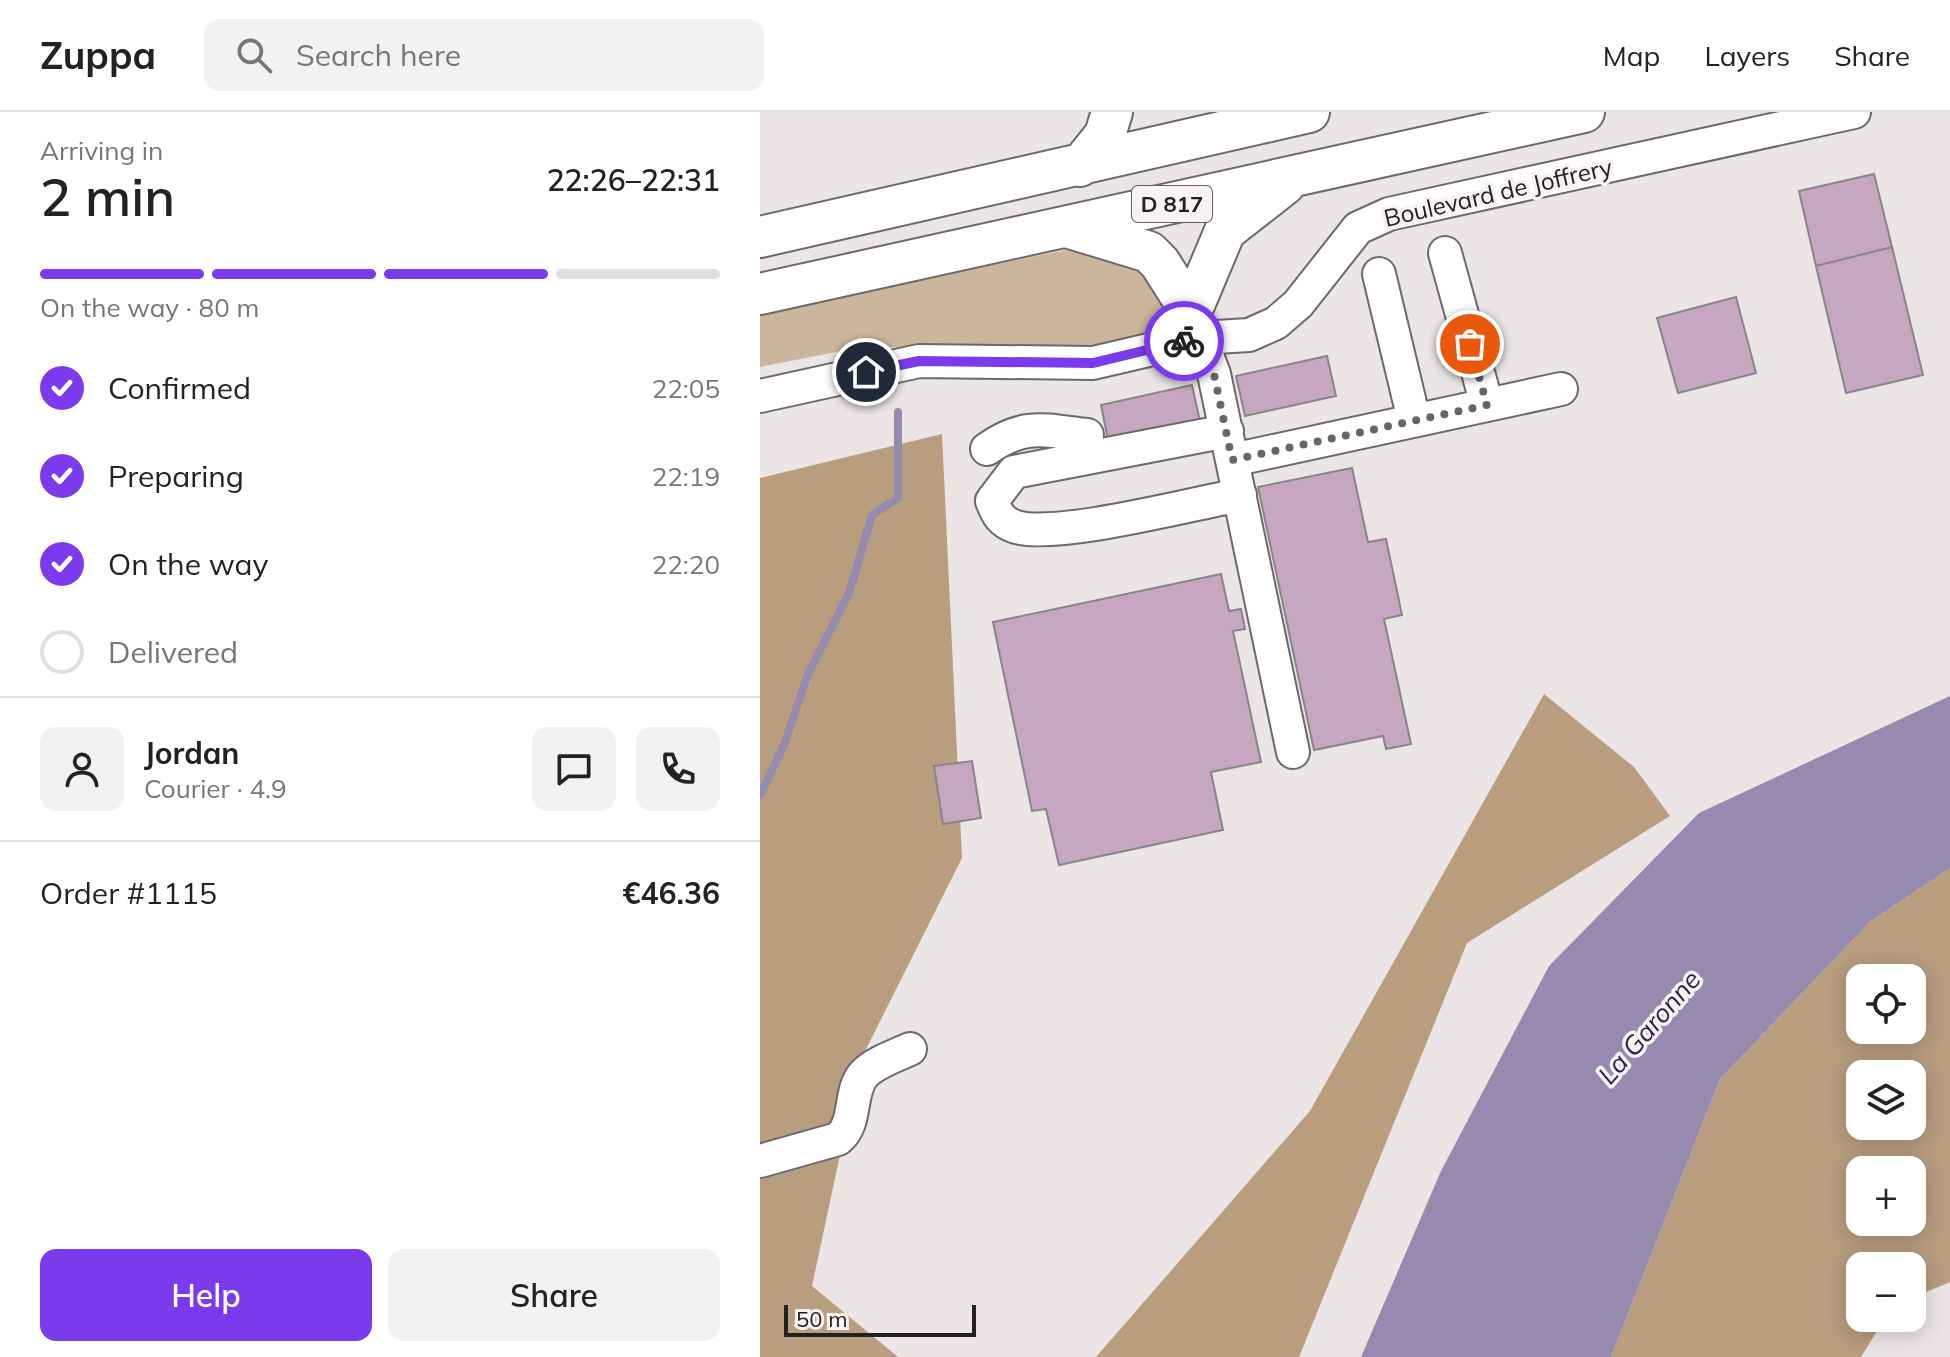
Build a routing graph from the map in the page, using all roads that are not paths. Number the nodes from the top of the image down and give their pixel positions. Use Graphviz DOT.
graph roads {
  1 [pos="1112,112"];
  2 [pos="1584,112"];
  3 [pos="1854,112"];
  4 [pos="1284,114"];
  5 [pos="1080,166"];
  6 [pos="1295,177"];
  7 [pos="1065,227"];
  8 [pos="760,237"];
  9 [pos="1445,253"];
  10 [pos="1379,274"];
  11 [pos="760,294"];
  12 [pos="1195,325"];
  13 [pos="1561,389"];
  14 [pos="760,396"];
  15 [pos="1487,405"];
  16 [pos="1414,420"];
  17 [pos="1046,431"];
  18 [pos="1087,435"];
  19 [pos="1230,446"];
  20 [pos="987,449"];
  21 [pos="1054,464"];
  22 [pos="1240,495"];
  23 [pos="1293,752"];
  24 [pos="910,1049"];
  25 [pos="760,1161"];
  1 -- 5 [label="main road"];
  2 -- 6 [label="main road, D 817"];
  3 -- 12 [label="street, Boulevard de Joffrery"];
  4 -- 5 [label="main road, D 817"];
  5 -- 8 [label="main road, D 817"];
  6 -- 7 [label="main road, D 817"];
  6 -- 12 [label="main road"];
  7 -- 11 [label="main road, D 817"];
  7 -- 12 [label="main road"];
  9 -- 15 [label="street"];
  10 -- 16 [label="street"];
  12 -- 14 [label="street, Boulevard de Joffrery"];
  12 -- 19 [label="street"];
  13 -- 15 [label="street"];
  15 -- 16 [label="street"];
  16 -- 19 [label="street"];
  17 -- 18 [label="street"];
  17 -- 20 [label="street"];
  17 -- 21 [label="street"];
  19 -- 21 [label="street"];
  19 -- 22 [label="street"];
  21 -- 22 [label="street"];
  22 -- 23 [label="street"];
  24 -- 25 [label="street"];
}
